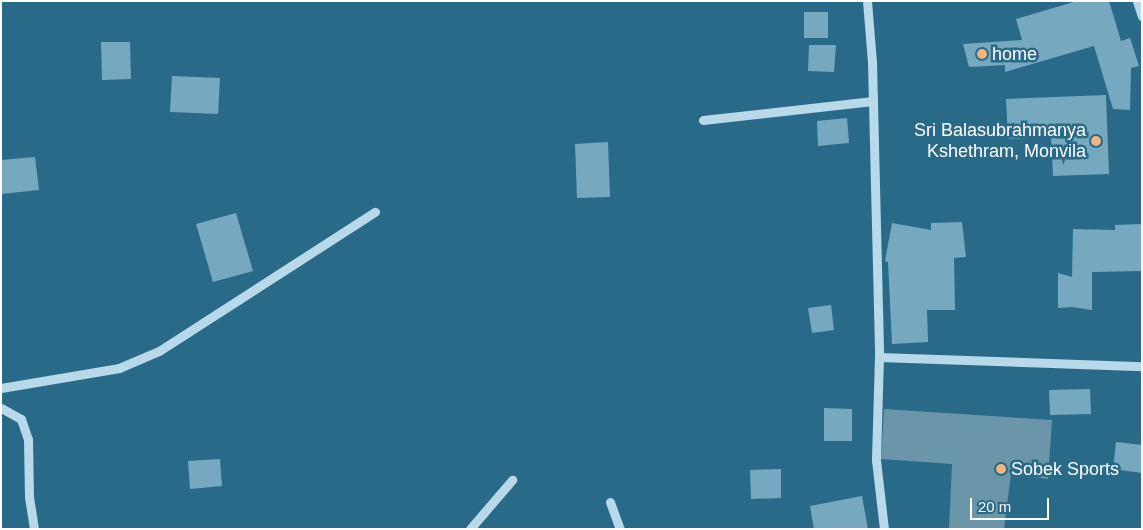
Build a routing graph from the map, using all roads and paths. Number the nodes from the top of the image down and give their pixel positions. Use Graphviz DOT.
graph roads {
  1 [pos="867,1"];
  2 [pos="1137,1"];
  3 [pos="1142,16"];
  4 [pos="873,101"];
  5 [pos="703,120"];
  6 [pos="375,212"];
  7 [pos="879,357"];
  8 [pos="1142,366"];
  9 [pos="1,388"];
  10 [pos="1,408"];
  11 [pos="512,480"];
  12 [pos="610,502"];
  13 [pos="34,529"];
  14 [pos="470,529"];
  15 [pos="620,529"];
  16 [pos="884,529"];
  1 -- 4 [label="street"];
  2 -- 3 [label="street"];
  4 -- 5 [label="street"];
  4 -- 7 [label="street"];
  6 -- 9 [label="street"];
  7 -- 8 [label="street"];
  7 -- 16 [label="street"];
  10 -- 13 [label="street"];
  11 -- 14 [label="street"];
  12 -- 15 [label="street"];
}
